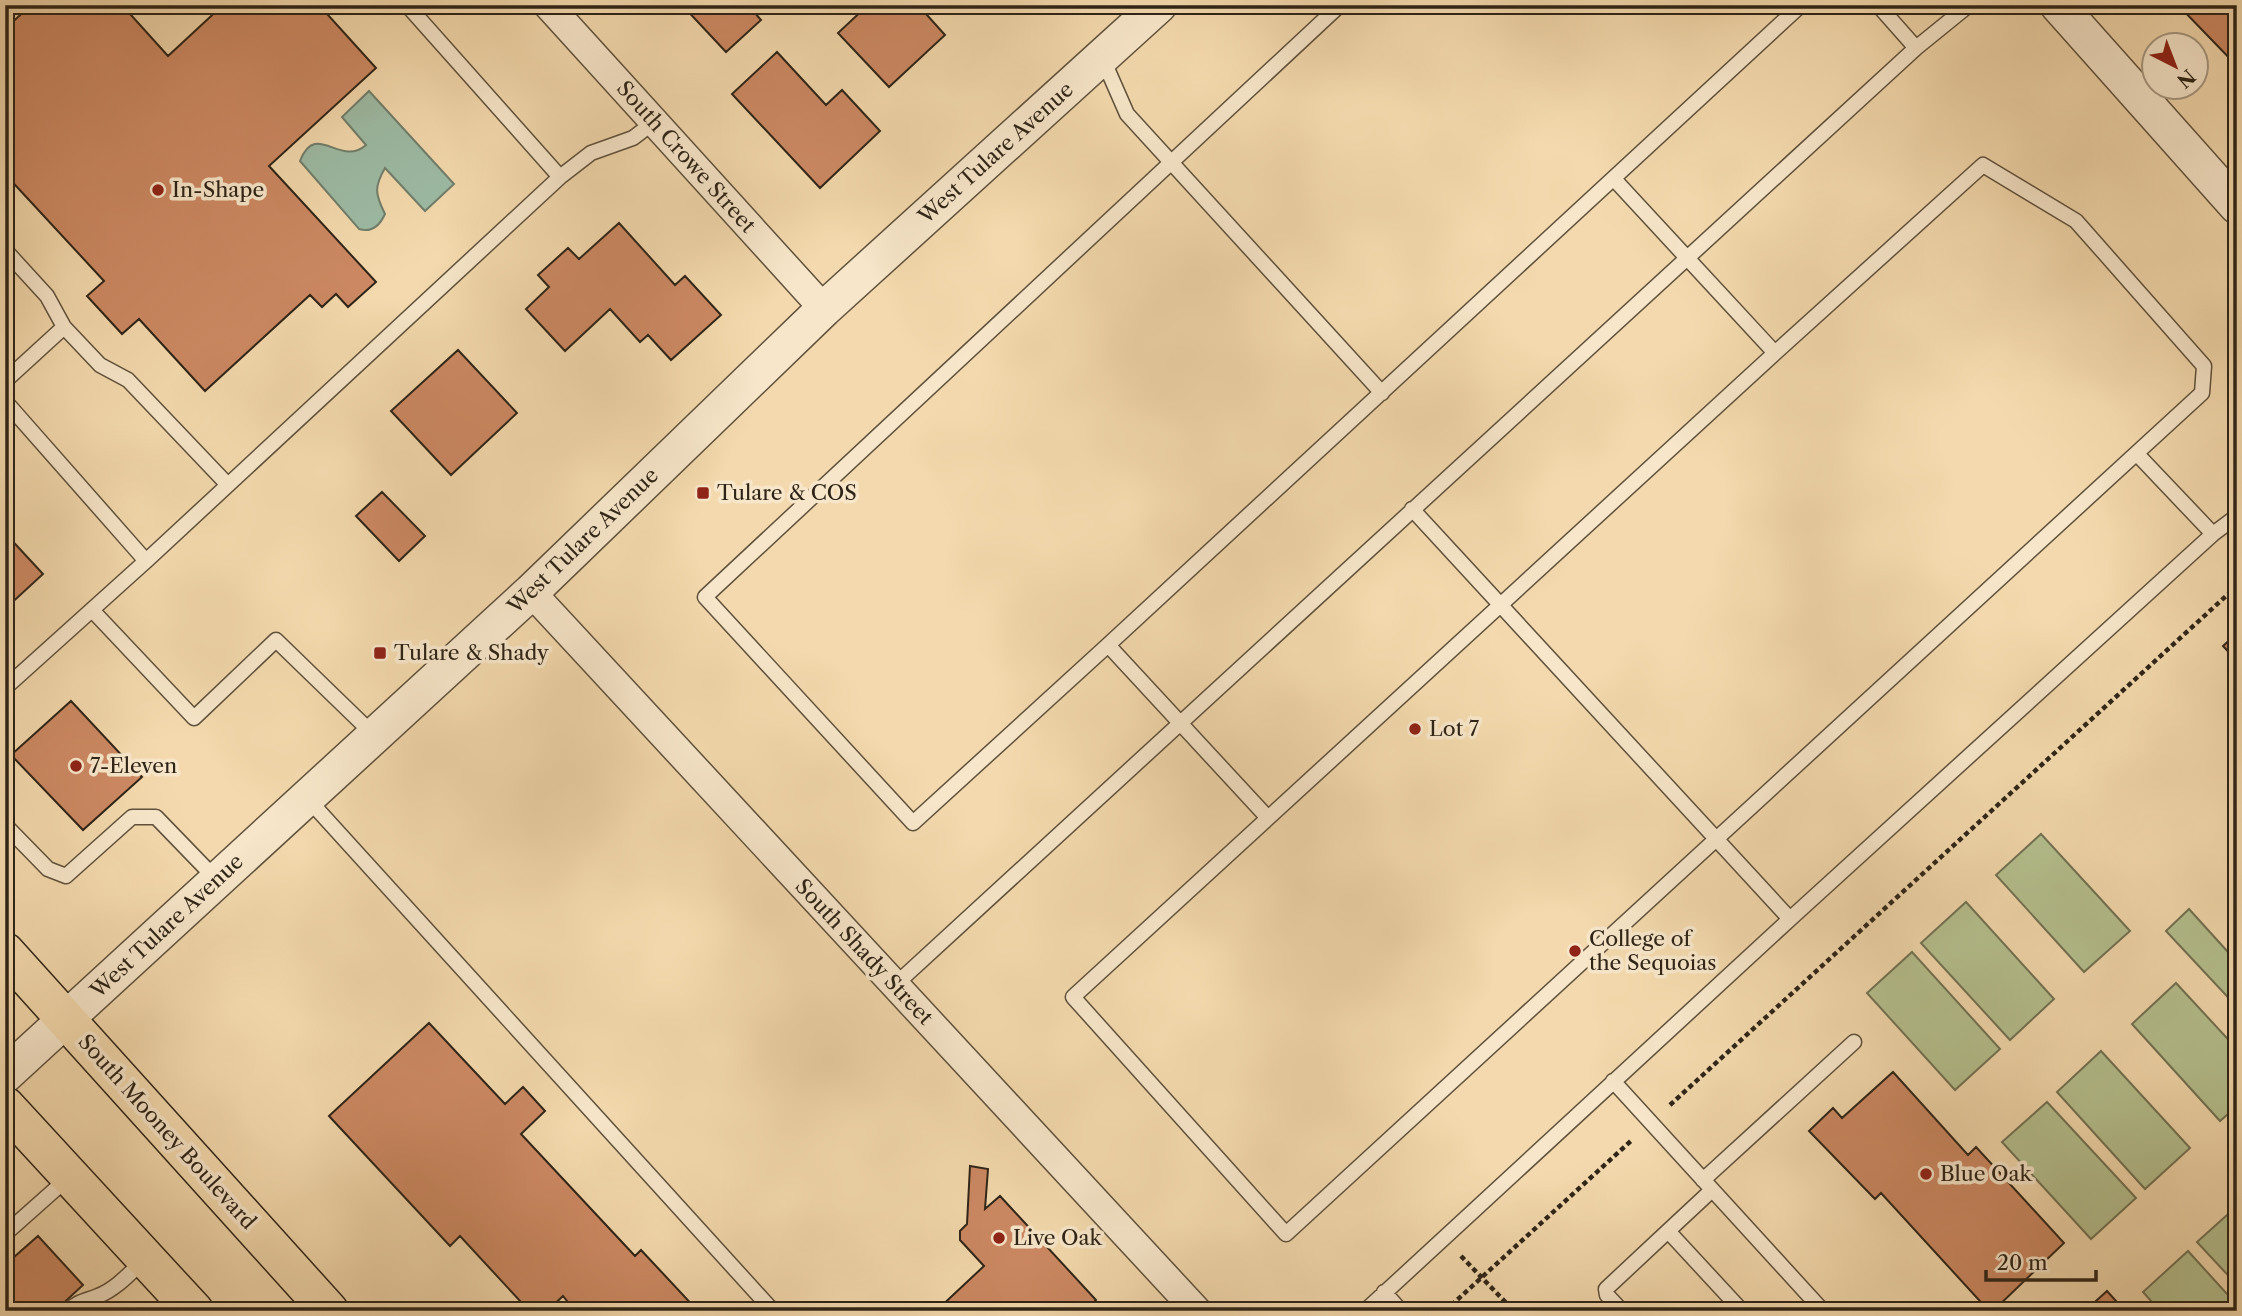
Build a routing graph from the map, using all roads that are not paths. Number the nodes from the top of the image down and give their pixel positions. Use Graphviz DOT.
graph roads {
  1 [pos="407,5"];
  2 [pos="548,5"];
  3 [pos="1159,5"];
  4 [pos="1340,5"];
  5 [pos="1801,5"];
  6 [pos="1878,5"];
  7 [pos="1969,5"];
  8 [pos="2058,5"];
  9 [pos="1916,48"];
  10 [pos="1102,57"];
  11 [pos="654,122"];
  12 [pos="1170,163"];
  13 [pos="561,177"];
  14 [pos="1614,179"];
  15 [pos="2237,205"];
  16 [pos="5,250"];
  17 [pos="1688,258"];
  18 [pos="824,309"];
  19 [pos="64,327"];
  20 [pos="1775,353"];
  21 [pos="5,381"];
  22 [pos="1382,393"];
  23 [pos="5,401"];
  24 [pos="2137,454"];
  25 [pos="228,485"];
  26 [pos="1412,509"];
  27 [pos="2237,516"];
  28 [pos="2213,534"];
  29 [pos="146,561"];
  30 [pos="531,592"];
  31 [pos="1500,602"];
  32 [pos="92,610"];
  33 [pos="1108,645"];
  34 [pos="5,688"];
  35 [pos="1180,723"];
  36 [pos="375,736"];
  37 [pos="307,798"];
  38 [pos="1268,818"];
  39 [pos="5,825"];
  40 [pos="1716,838"];
  41 [pos="217,880"];
  42 [pos="1790,919"];
  43 [pos="5,952"];
  44 [pos="895,985"];
  45 [pos="66,1020"];
  46 [pos="1854,1042"];
  47 [pos="5,1075"];
  48 [pos="1613,1081"];
  49 [pos="5,1106"];
  50 [pos="69,1177"];
  51 [pos="1708,1185"];
  52 [pos="1668,1231"];
  53 [pos="5,1234"];
  54 [pos="145,1259"];
  55 [pos="1384,1292"];
  56 [pos="68,1311"];
  57 [pos="194,1311"];
  58 [pos="329,1311"];
  59 [pos="773,1311"];
  60 [pos="1197,1311"];
  61 [pos="1365,1311"];
  62 [pos="1401,1311"];
  63 [pos="1622,1311"];
  64 [pos="1742,1311"];
  65 [pos="1823,1311"];
  1 -- 13 [label="lane"];
  2 -- 11 [label="street, South Crowe Street"];
  3 -- 10 [label="street, West Tulare Avenue"];
  4 -- 12 [label="lane"];
  5 -- 14 [label="lane"];
  6 -- 9 [label="lane"];
  7 -- 9 [label="lane"];
  8 -- 15 [label="street"];
  9 -- 17 [label="lane"];
  10 -- 12 [label="lane"];
  10 -- 18 [label="street, West Tulare Avenue"];
  11 -- 13 [label="lane"];
  11 -- 18 [label="street, South Crowe Street"];
  12 -- 22 [label="lane"];
  12 -- 33 [label="lane"];
  13 -- 25 [label="lane"];
  14 -- 17 [label="lane"];
  14 -- 22 [label="lane"];
  16 -- 19 [label="lane"];
  17 -- 20 [label="lane"];
  17 -- 26 [label="lane"];
  18 -- 30 [label="street, West Tulare Avenue"];
  19 -- 21 [label="lane"];
  19 -- 25 [label="lane"];
  20 -- 24 [label="lane"];
  20 -- 31 [label="lane"];
  22 -- 33 [label="lane"];
  23 -- 29 [label="lane"];
  24 -- 28 [label="lane"];
  24 -- 40 [label="lane"];
  25 -- 29 [label="lane"];
  26 -- 31 [label="lane"];
  26 -- 35 [label="lane"];
  27 -- 28 [label="lane"];
  28 -- 42 [label="lane"];
  29 -- 32 [label="lane"];
  30 -- 36 [label="street, West Tulare Avenue"];
  30 -- 44 [label="street, South Shady Street"];
  31 -- 38 [label="lane"];
  31 -- 40 [label="lane"];
  32 -- 34 [label="lane"];
  32 -- 36 [label="lane"];
  33 -- 35 [label="lane"];
  35 -- 38 [label="lane"];
  35 -- 44 [label="lane"];
  36 -- 37 [label="street, West Tulare Avenue"];
  37 -- 41 [label="street, West Tulare Avenue"];
  37 -- 59 [label="lane"];
  38 -- 40 [label="lane"];
  39 -- 41 [label="lane"];
  40 -- 42 [label="lane"];
  41 -- 45 [label="street, West Tulare Avenue"];
  42 -- 48 [label="lane"];
  43 -- 45 [label="main road, South Mooney Boulevard"];
  44 -- 60 [label="street, South Shady Street"];
  45 -- 47 [label="street, West Tulare Avenue"];
  45 -- 58 [label="main road, South Mooney Boulevard"];
  46 -- 51 [label="lane"];
  48 -- 51 [label="lane"];
  48 -- 55 [label="lane"];
  49 -- 50 [label="main road"];
  50 -- 53 [label="lane"];
  50 -- 54 [label="main road"];
  51 -- 52 [label="lane"];
  51 -- 65 [label="lane"];
  52 -- 63 [label="lane"];
  52 -- 64 [label="lane"];
  54 -- 56 [label="lane"];
  54 -- 57 [label="main road"];
  55 -- 61 [label="lane"];
  55 -- 62 [label="lane"];
}
